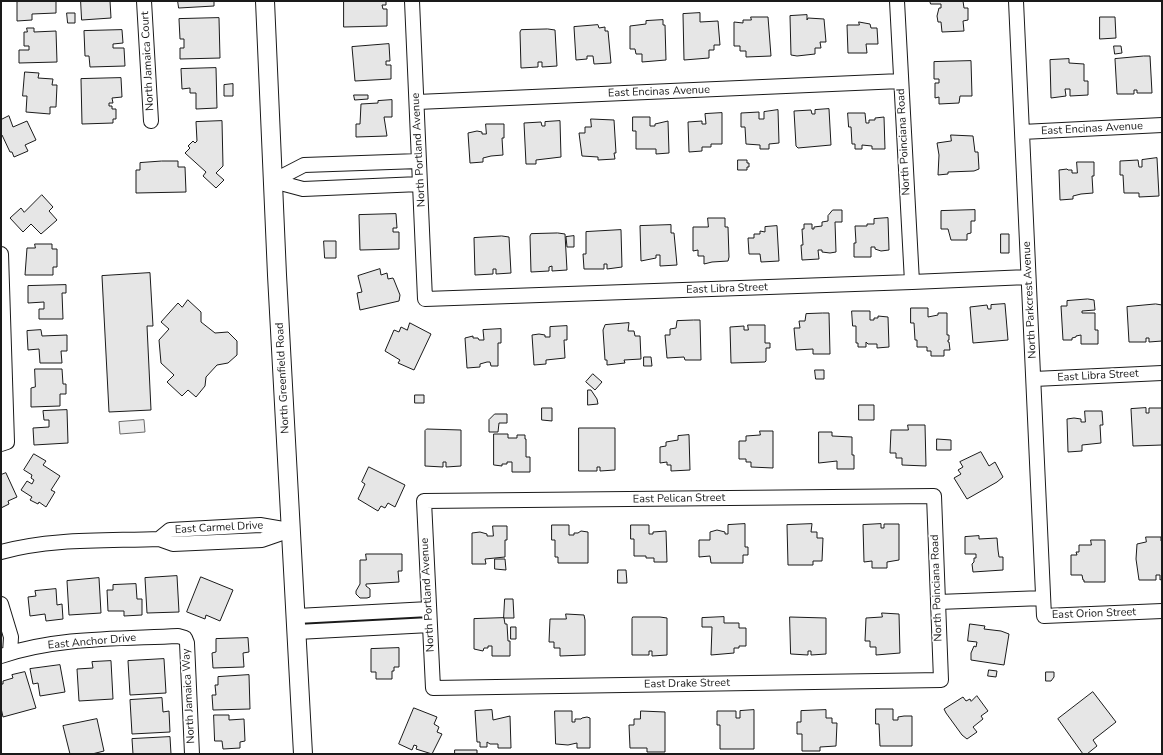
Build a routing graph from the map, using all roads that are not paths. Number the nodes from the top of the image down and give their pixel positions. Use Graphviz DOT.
graph roads {
  1 [pos="144,1"];
  2 [pos="265,1"];
  3 [pos="412,1"];
  4 [pos="897,1"];
  5 [pos="1016,1"];
  6 [pos="901,81"];
  7 [pos="416,102"];
  8 [pos="151,121"];
  9 [pos="1162,125"];
  10 [pos="1022,132"];
  11 [pos="419,161"];
  12 [pos="273,181"];
  13 [pos="420,184"];
  14 [pos="1,254"];
  15 [pos="1028,277"];
  16 [pos="912,282"];
  17 [pos="426,299"];
  18 [pos="1162,373"];
  19 [pos="1034,379"];
  20 [pos="4,443"];
  21 [pos="934,496"];
  22 [pos="424,501"];
  23 [pos="291,530"];
  24 [pos="1,552"];
  25 [pos="1043,598"];
  26 [pos="938,602"];
  27 [pos="1,604"];
  28 [pos="429,609"];
  29 [pos="1162,612"];
  30 [pos="297,624"];
  31 [pos="430,625"];
  32 [pos="185,638"];
  33 [pos="4,651"];
  34 [pos="940,680"];
  35 [pos="433,688"];
  36 [pos="192,754"];
  37 [pos="303,754"];
  1 -- 8 [label="street, North Jamaica Court"];
  2 -- 12 [label="main road, North Greenfield Road"];
  3 -- 7 [label="street, North Portland Avenue"];
  4 -- 6 [label="street, North Poinciana Road"];
  5 -- 10 [label="street, North Parkcrest Avenue"];
  6 -- 7 [label="street, East Encinas Avenue"];
  6 -- 16 [label="street, North Poinciana Road"];
  7 -- 11 [label="street, North Portland Avenue"];
  9 -- 10 [label="street, East Encinas Avenue"];
  10 -- 15 [label="street, North Parkcrest Avenue"];
  11 -- 12 [label="street"];
  11 -- 13 [label="street, North Portland Avenue"];
  12 -- 13 [label="street"];
  12 -- 23 [label="main road, North Greenfield Road"];
  13 -- 17 [label="street, North Portland Avenue"];
  14 -- 20 [label="street"];
  15 -- 16 [label="street, East Libra Street"];
  15 -- 19 [label="street, North Parkcrest Avenue"];
  16 -- 17 [label="street, East Libra Street"];
  18 -- 19 [label="street, East Libra Street"];
  19 -- 25 [label="street, North Parkcrest Avenue"];
  21 -- 22 [label="street, East Pelican Street"];
  21 -- 26 [label="street, North Poinciana Road"];
  22 -- 28 [label="street, North Portland Avenue"];
  23 -- 24 [label="street, East Carmel Drive"];
  23 -- 30 [label="main road, North Greenfield Road"];
  25 -- 26 [label="street"];
  25 -- 29 [label="street, East Orion Street"];
  26 -- 34 [label="street, North Poinciana Road"];
  27 -- 33 [label="street"];
  28 -- 30 [label="street"];
  28 -- 31 [label="street, North Portland Avenue"];
  30 -- 31 [label="street"];
  30 -- 37 [label="main road, North Greenfield Road"];
  31 -- 35 [label="street, North Portland Avenue"];
  32 -- 33 [label="street, East Anchor Drive"];
  32 -- 36 [label="street, North Jamaica Way"];
  34 -- 35 [label="street, East Drake Street"];
}
